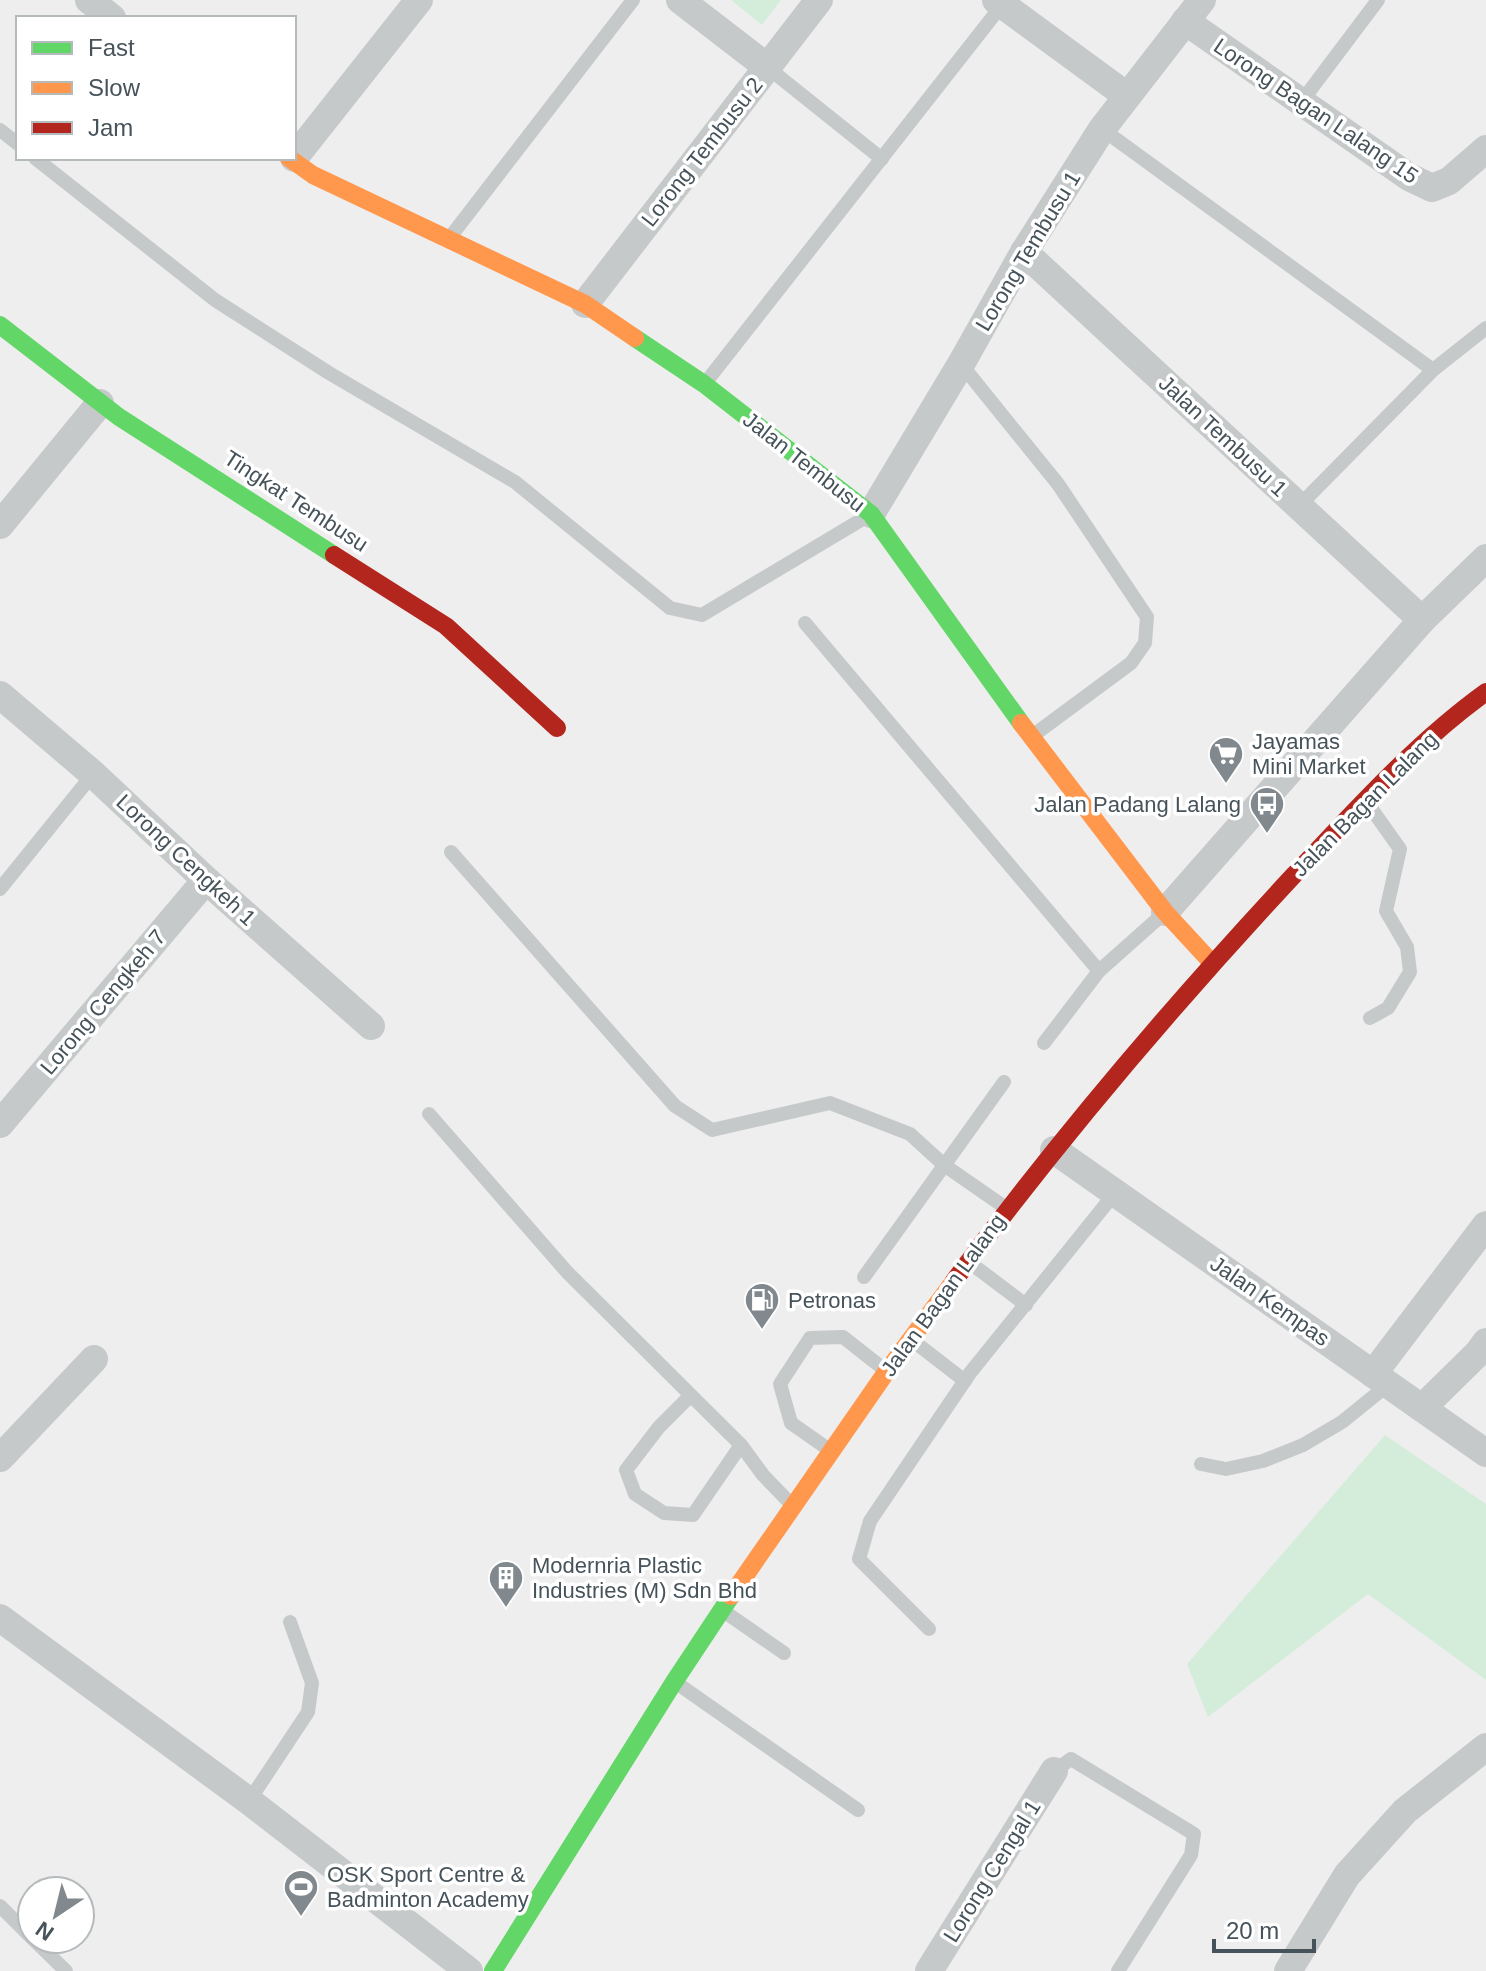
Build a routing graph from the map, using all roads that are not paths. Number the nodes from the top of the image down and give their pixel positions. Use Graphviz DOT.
graph roads {
  1 [pos="89,0"];
  2 [pos="419,0"];
  3 [pos="633,0"];
  4 [pos="680,0"];
  5 [pos="819,0"];
  6 [pos="1378,0"];
  7 [pos="999,2"];
  8 [pos="1193,11"];
  9 [pos="109,16"];
  10 [pos="767,67"];
  11 [pos="1127,96"];
  12 [pos="1302,101"];
  13 [pos="1102,129"];
  14 [pos="0,130"];
  15 [pos="16,142"];
  16 [pos="1486,149"];
  17 [pos="296,154"];
  18 [pos="882,159"];
  19 [pos="38,160"];
  20 [pos="293,160"];
  21 [pos="449,239"];
  22 [pos="1024,252"];
  23 [pos="585,304"];
  24 [pos="0,325"];
  25 [pos="1486,328"];
  26 [pos="961,364"];
  27 [pos="1433,370"];
  28 [pos="704,384"];
  29 [pos="100,403"];
  30 [pos="1298,507"];
  31 [pos="871,514"];
  32 [pos="0,525"];
  33 [pos="1486,558"];
  34 [pos="1422,620"];
  35 [pos="805,623"];
  36 [pos="1486,692"];
  37 [pos="0,695"];
  38 [pos="557,728"];
  39 [pos="1031,738"];
  40 [pos="93,774"];
  41 [pos="1365,800"];
  42 [pos="451,852"];
  43 [pos="206,880"];
  44 [pos="0,889"];
  45 [pos="1165,912"];
  46 [pos="1212,963"];
  47 [pos="1099,971"];
  48 [pos="1370,1018"];
  49 [pos="371,1026"];
  50 [pos="1044,1043"];
  51 [pos="1004,1082"];
  52 [pos="429,1114"];
  53 [pos="0,1124"];
  54 [pos="1054,1150"];
  55 [pos="944,1165"];
  56 [pos="1115,1193"];
  57 [pos="1007,1209"];
  58 [pos="1486,1225"];
  59 [pos="969,1262"];
  60 [pos="864,1277"];
  61 [pos="1026,1305"];
  62 [pos="911,1339"];
  63 [pos="1486,1342"];
  64 [pos="94,1359"];
  65 [pos="887,1371"];
  66 [pos="1381,1379"];
  67 [pos="965,1381"];
  68 [pos="690,1396"];
  69 [pos="1422,1408"];
  70 [pos="741,1445"];
  71 [pos="831,1451"];
  72 [pos="1486,1453"];
  73 [pos="0,1458"];
  74 [pos="1201,1464"];
  75 [pos="792,1506"];
  76 [pos="722,1609"];
  77 [pos="0,1618"];
  78 [pos="290,1622"];
  79 [pos="929,1629"];
  80 [pos="784,1653"];
  81 [pos="674,1682"];
  82 [pos="1486,1747"];
  83 [pos="1054,1771"];
  84 [pos="249,1801"];
  85 [pos="858,1810"];
  86 [pos="0,1906"];
  87 [pos="16,1922"];
  88 [pos="50,1955"];
  89 [pos="66,1971"];
  90 [pos="469,1971"];
  91 [pos="493,1971"];
  92 [pos="929,1971"];
  93 [pos="1118,1971"];
  94 [pos="1288,1971"];
  1 -- 9 [label="street"];
  2 -- 17 [label="street"];
  3 -- 21 [label="lane"];
  4 -- 10 [label="street"];
  5 -- 10 [label="street, Lorong Tembusu 2"];
  6 -- 12 [label="lane"];
  7 -- 11 [label="street"];
  7 -- 18 [label="lane"];
  8 -- 11 [label="street, Lorong Tembusu 1"];
  8 -- 12 [label="street, Lorong Bagan Lalang 15"];
  10 -- 18 [label="lane"];
  10 -- 23 [label="street, Lorong Tembusu 2"];
  11 -- 13 [label="street, Lorong Tembusu 1"];
  12 -- 16 [label="street, Lorong Bagan Lalang 15"];
  13 -- 22 [label="street, Lorong Tembusu 1"];
  13 -- 27 [label="lane"];
  14 -- 15 [label="lane"];
  18 -- 28 [label="lane"];
  19 -- 31 [label="lane"];
  20 -- 21 [label="street, Jalan Tembusu"];
  21 -- 23 [label="street, Jalan Tembusu"];
  22 -- 26 [label="street, Lorong Tembusu 1"];
  22 -- 30 [label="street, Jalan Tembusu 1"];
  23 -- 28 [label="street, Jalan Tembusu"];
  24 -- 29 [label="street, Tingkat Tembusu"];
  25 -- 27 [label="lane"];
  26 -- 31 [label="street, Lorong Tembusu 1"];
  26 -- 39 [label="lane"];
  27 -- 30 [label="lane"];
  28 -- 31 [label="street, Jalan Tembusu"];
  29 -- 32 [label="street"];
  29 -- 38 [label="street, Tingkat Tembusu"];
  30 -- 34 [label="street, Jalan Tembusu 1"];
  31 -- 39 [label="street, Jalan Tembusu"];
  33 -- 34 [label="street"];
  34 -- 45 [label="street"];
  35 -- 47 [label="lane"];
  36 -- 41 [label="street, Jalan Bagan Lalang"];
  37 -- 40 [label="street, Lorong Cengkeh 1"];
  39 -- 45 [label="street, Jalan Tembusu"];
  40 -- 43 [label="street, Lorong Cengkeh 1"];
  40 -- 44 [label="lane"];
  41 -- 46 [label="street, Jalan Bagan Lalang"];
  41 -- 48 [label="lane"];
  42 -- 55 [label="lane"];
  43 -- 49 [label="street, Lorong Cengkeh 1"];
  43 -- 53 [label="street, Lorong Cengkeh 7"];
  45 -- 46 [label="street, Jalan Tembusu"];
  45 -- 47 [label="lane"];
  46 -- 54 [label="street, Jalan Bagan Lalang"];
  47 -- 50 [label="lane"];
  51 -- 55 [label="lane"];
  52 -- 68 [label="lane"];
  54 -- 56 [label="street, Jalan Kempas"];
  54 -- 57 [label="street, Jalan Bagan Lalang"];
  55 -- 57 [label="lane"];
  55 -- 60 [label="lane"];
  56 -- 61 [label="lane"];
  56 -- 66 [label="street, Jalan Kempas"];
  57 -- 59 [label="street, Jalan Bagan Lalang"];
  58 -- 66 [label="street"];
  59 -- 61 [label="lane"];
  59 -- 62 [label="street, Jalan Bagan Lalang"];
  61 -- 67 [label="lane"];
  62 -- 65 [label="street, Jalan Bagan Lalang"];
  62 -- 67 [label="lane"];
  63 -- 69 [label="street"];
  64 -- 73 [label="street"];
  65 -- 71 [label="street, Jalan Bagan Lalang"];
  65 -- 71 [label="lane"];
  66 -- 69 [label="street, Jalan Kempas"];
  66 -- 74 [label="lane"];
  67 -- 79 [label="lane"];
  68 -- 70 [label="lane"];
  68 -- 70 [label="lane"];
  69 -- 72 [label="street, Jalan Kempas"];
  70 -- 75 [label="lane"];
  71 -- 75 [label="street, Jalan Bagan Lalang"];
  75 -- 76 [label="street, Jalan Bagan Lalang"];
  76 -- 80 [label="lane"];
  76 -- 81 [label="street, Jalan Bagan Lalang"];
  77 -- 84 [label="street"];
  78 -- 84 [label="lane"];
  81 -- 85 [label="lane"];
  81 -- 91 [label="street, Jalan Bagan Lalang"];
  82 -- 94 [label="street"];
  83 -- 92 [label="street, Lorong Cengal 1"];
  83 -- 93 [label="lane"];
  84 -- 90 [label="street"];
  86 -- 87 [label="lane"];
  88 -- 89 [label="lane"];
}
